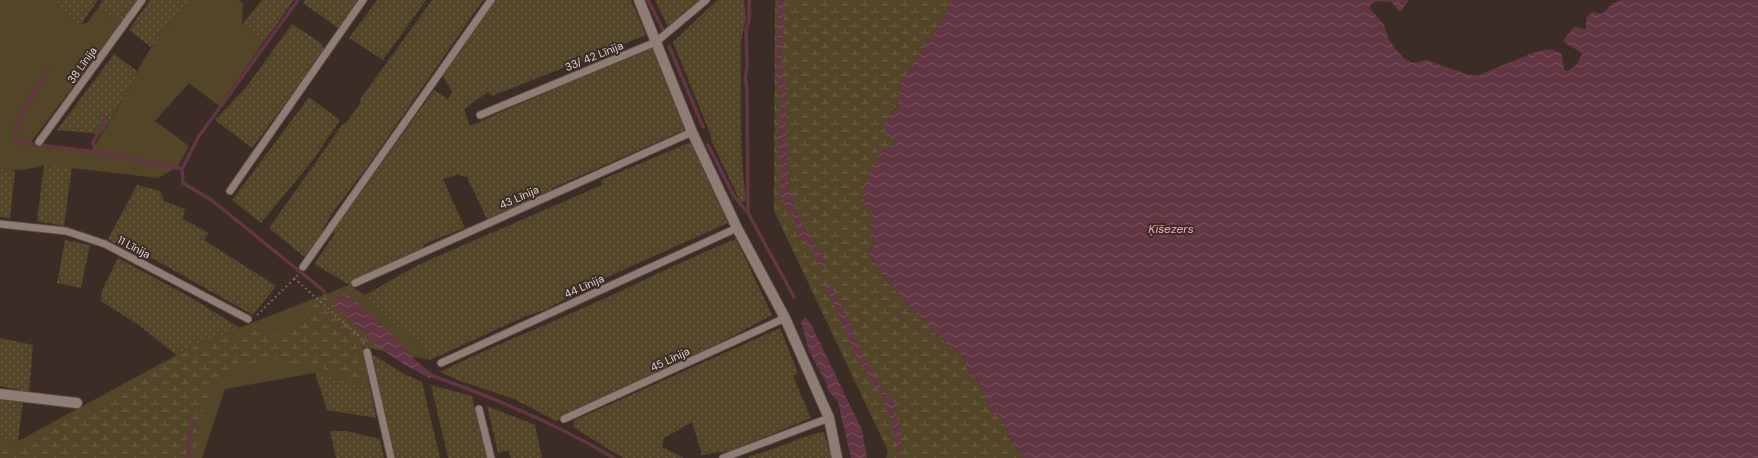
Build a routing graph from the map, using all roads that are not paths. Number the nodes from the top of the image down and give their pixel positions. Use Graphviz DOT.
graph roads {
  1 [pos="142,0"];
  2 [pos="362,0"];
  3 [pos="490,0"];
  4 [pos="639,0"];
  5 [pos="706,0"];
  6 [pos="656,42"];
  7 [pos="480,114"];
  8 [pos="692,132"];
  9 [pos="39,142"];
  10 [pos="230,191"];
  11 [pos="0,224"];
  12 [pos="737,228"];
  13 [pos="303,267"];
  14 [pos="355,283"];
  15 [pos="784,318"];
  16 [pos="248,319"];
  17 [pos="367,352"];
  18 [pos="441,363"];
  19 [pos="0,394"];
  20 [pos="77,402"];
  21 [pos="479,409"];
  22 [pos="829,418"];
  23 [pos="564,419"];
  24 [pos="391,458"];
  25 [pos="491,458"];
  26 [pos="723,458"];
  27 [pos="837,458"];
  1 -- 9 [label="lane, 38 Līnija"];
  2 -- 10 [label="lane"];
  3 -- 13 [label="lane"];
  4 -- 6 [label="street"];
  5 -- 6 [label="lane, 33/ 42 Līnija"];
  6 -- 7 [label="lane, 33/ 42 Līnija"];
  6 -- 8 [label="street"];
  8 -- 12 [label="street"];
  8 -- 14 [label="lane, 43 Līnija"];
  11 -- 16 [label="lane, 11 Līnija"];
  12 -- 15 [label="street"];
  12 -- 18 [label="lane, 44 Līnija"];
  15 -- 22 [label="street"];
  15 -- 23 [label="lane, 45 Līnija"];
  17 -- 24 [label="lane"];
  19 -- 20 [label="street"];
  21 -- 25 [label="lane"];
  22 -- 26 [label="lane"];
  22 -- 27 [label="street"];
}
